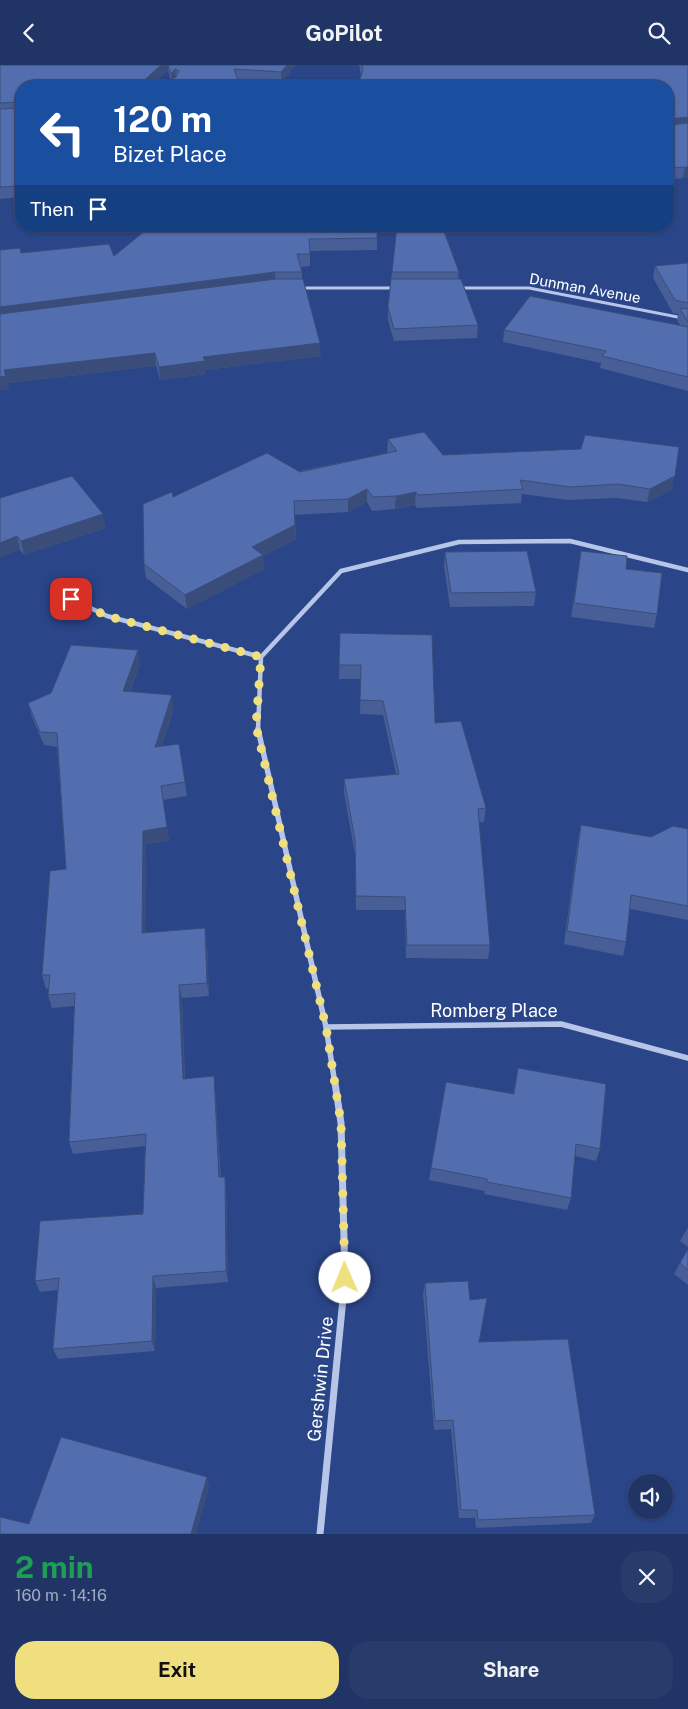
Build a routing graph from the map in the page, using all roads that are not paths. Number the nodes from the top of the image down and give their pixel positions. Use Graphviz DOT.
graph roads {
  1 [pos="295,288"];
  2 [pos="402,288"];
  3 [pos="451,288"];
  4 [pos="688,319"];
  5 [pos="688,571"];
  6 [pos="53,591"];
  7 [pos="261,657"];
  8 [pos="326,1027"];
  9 [pos="688,1058"];
  10 [pos="320,1534"];
  1 -- 2 [label="street"];
  3 -- 4 [label="street, Dunman Avenue"];
  5 -- 7 [label="street"];
  6 -- 7 [label="street"];
  7 -- 8 [label="street, Gershwin Drive"];
  8 -- 9 [label="street, Romberg Place"];
  8 -- 10 [label="street, Gershwin Drive"];
}
